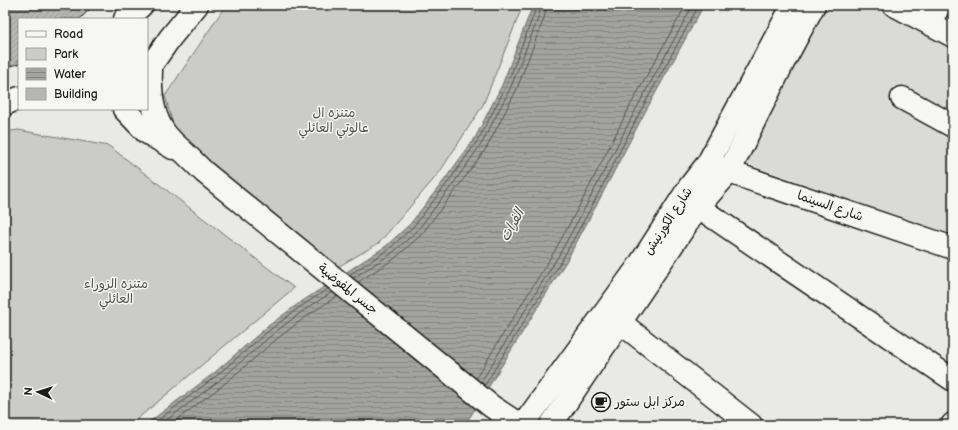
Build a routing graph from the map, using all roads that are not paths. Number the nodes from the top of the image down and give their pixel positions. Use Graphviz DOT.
graph roads {
  1 [pos="142,5"];
  2 [pos="197,5"];
  3 [pos="793,5"];
  4 [pos="814,5"];
  5 [pos="894,5"];
  6 [pos="940,5"];
  7 [pos="127,18"];
  8 [pos="929,24"];
  9 [pos="953,36"];
  10 [pos="148,41"];
  11 [pos="150,70"];
  12 [pos="18,98"];
  13 [pos="902,98"];
  14 [pos="5,104"];
  15 [pos="125,110"];
  16 [pos="953,126"];
  17 [pos="186,155"];
  18 [pos="708,163"];
  19 [pos="729,172"];
  20 [pos="698,207"];
  21 [pos="953,248"];
  22 [pos="621,323"];
  23 [pos="953,380"];
  24 [pos="495,415"];
  25 [pos="522,425"];
  26 [pos="551,425"];
  27 [pos="751,425"];
  1 -- 7 [label="street"];
  2 -- 11 [label="street"];
  3 -- 18 [label="street, شارع الكورنيش"];
  4 -- 19 [label="street, شارع الكورنيش"];
  5 -- 8 [label="street"];
  6 -- 8 [label="street"];
  8 -- 9 [label="street"];
  10 -- 11 [label="street"];
  11 -- 17 [label="street"];
  12 -- 14 [label="street"];
  13 -- 16 [label="street"];
  15 -- 17 [label="street"];
  17 -- 24 [label="street, جسر المفوضية"];
  18 -- 19 [label="street, شارع السينما"];
  18 -- 25 [label="street, شارع الكورنيش"];
  19 -- 20 [label="street, شارع الكورنيش"];
  19 -- 21 [label="street, شارع السينما"];
  20 -- 22 [label="street, شارع الكورنيش"];
  20 -- 23 [label="street"];
  22 -- 26 [label="street, شارع الكورنيش"];
  22 -- 27 [label="street"];
  24 -- 25 [label="street, جسر المفوضية"];
}
